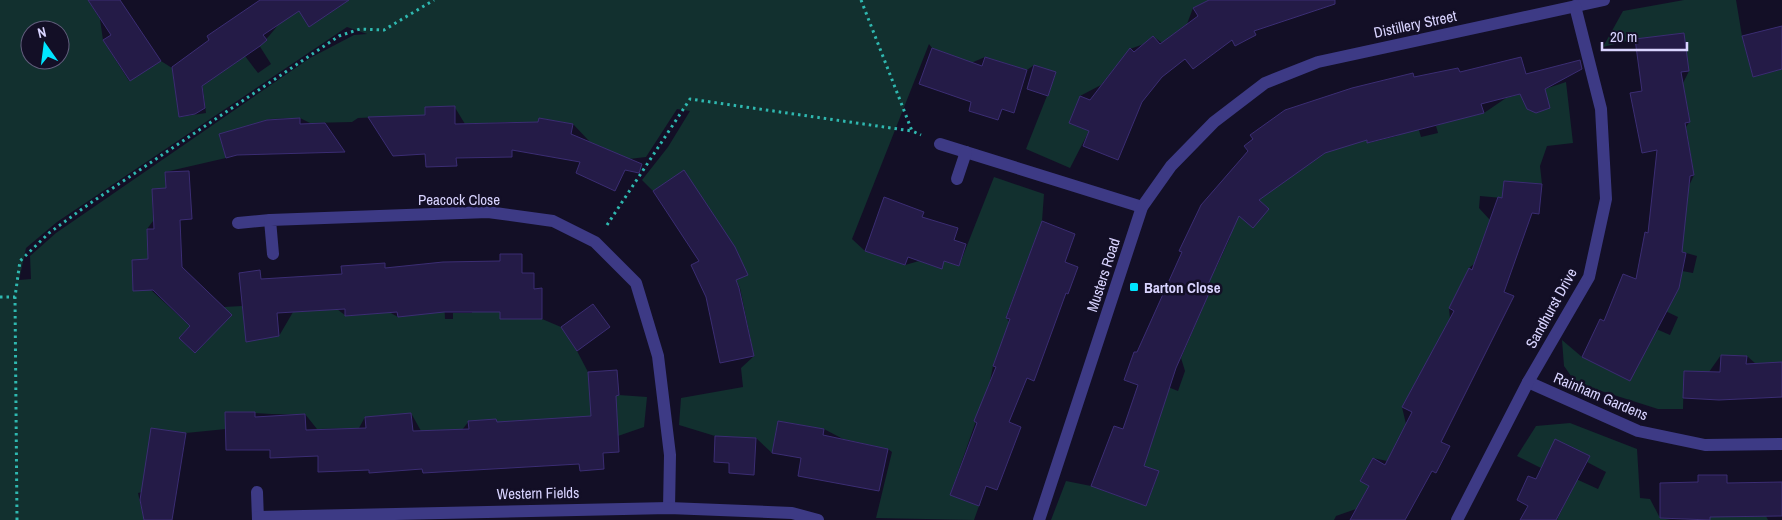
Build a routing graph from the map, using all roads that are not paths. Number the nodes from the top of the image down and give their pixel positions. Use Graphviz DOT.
graph roads {
  1 [pos="1604,0"];
  2 [pos="1575,6"];
  3 [pos="1265,83"];
  4 [pos="940,144"];
  5 [pos="966,152"];
  6 [pos="957,178"];
  7 [pos="1142,207"];
  8 [pos="270,220"];
  9 [pos="238,223"];
  10 [pos="273,254"];
  11 [pos="1528,382"];
  12 [pos="1782,444"];
  13 [pos="257,492"];
  14 [pos="669,508"];
  15 [pos="258,519"];
  16 [pos="818,520"];
  17 [pos="1038,520"];
  18 [pos="1457,520"];
  1 -- 2 [label="street, Distillery Street"];
  2 -- 3 [label="street, Distillery Street"];
  2 -- 11 [label="street, Sandhurst Drive"];
  3 -- 7 [label="street, Musters Road"];
  4 -- 5 [label="street"];
  5 -- 6 [label="street"];
  5 -- 7 [label="street"];
  7 -- 17 [label="street, Musters Road"];
  8 -- 9 [label="street, Peacock Close"];
  8 -- 10 [label="street"];
  8 -- 14 [label="street, Peacock Close"];
  11 -- 12 [label="street, Rainham Gardens"];
  11 -- 18 [label="street, Sandhurst Drive"];
  13 -- 15 [label="street, Western Fields"];
  14 -- 15 [label="street, Western Fields"];
  14 -- 16 [label="street, Western Fields"];
}
